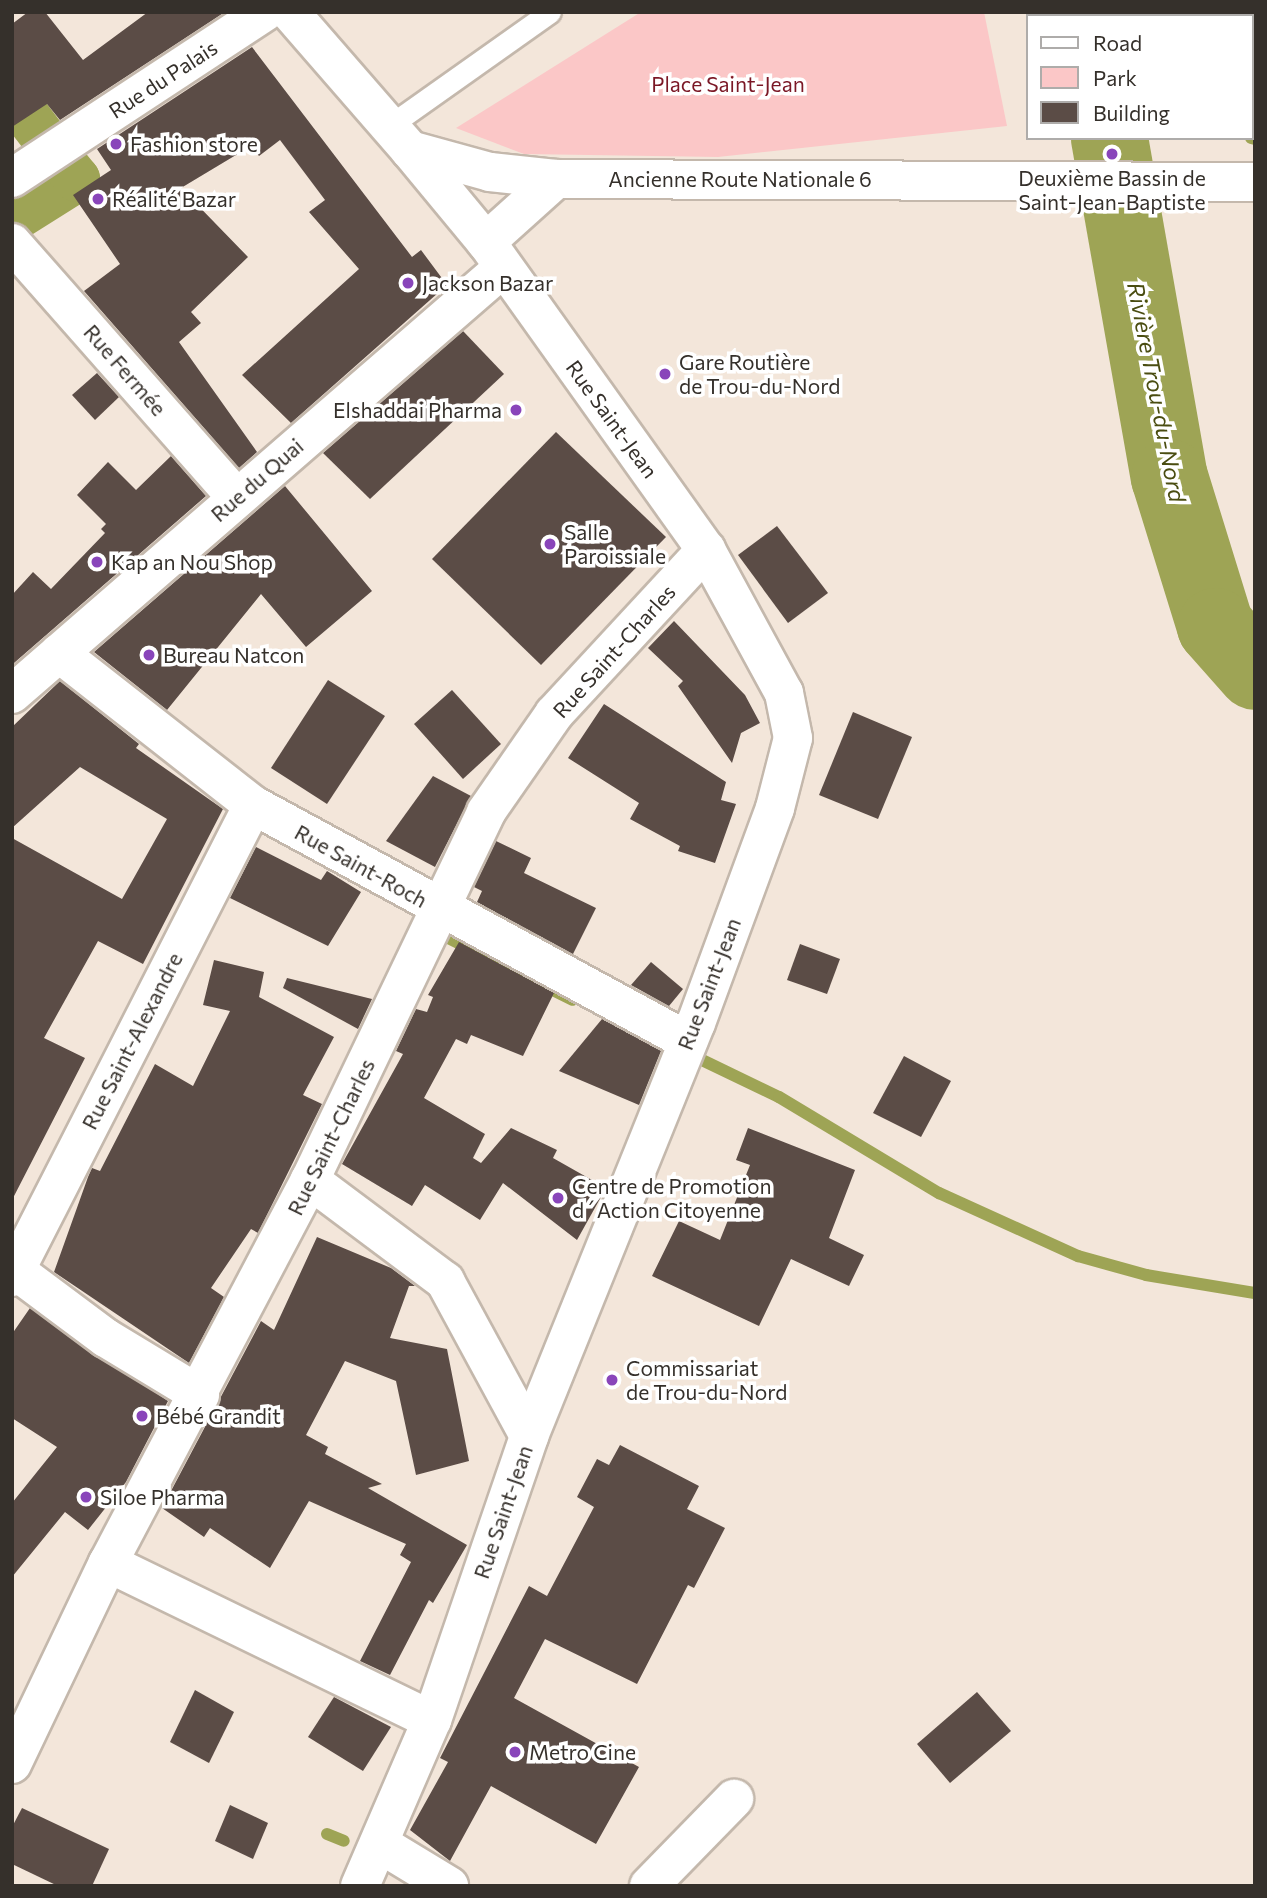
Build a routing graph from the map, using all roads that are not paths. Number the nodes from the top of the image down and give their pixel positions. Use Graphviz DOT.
graph roads {
  1 [pos="265,12"];
  2 [pos="290,12"];
  3 [pos="550,12"];
  4 [pos="399,138"];
  5 [pos="12,178"];
  6 [pos="556,179"];
  7 [pos="1255,182"];
  8 [pos="12,243"];
  9 [pos="495,255"];
  10 [pos="237,498"];
  11 [pos="706,550"];
  12 [pos="59,653"];
  13 [pos="12,694"];
  14 [pos="253,805"];
  15 [pos="440,909"];
  16 [pos="688,1041"];
  17 [pos="310,1180"];
  18 [pos="13,1271"];
  19 [pos="200,1395"];
  20 [pos="528,1436"];
  21 [pos="108,1563"];
  22 [pos="432,1720"];
  23 [pos="12,1765"];
  24 [pos="734,1799"];
  25 [pos="380,1844"];
  26 [pos="360,1886"];
  27 [pos="449,1886"];
  28 [pos="649,1886"];
  1 -- 5 [label="street, Rue du Palais"];
  2 -- 4 [label="street"];
  3 -- 4 [label="lane"];
  4 -- 6 [label="street, Ancienne Route Nationale 6"];
  4 -- 9 [label="street, Rue Saint-Jean"];
  6 -- 7 [label="street, Ancienne Route Nationale 6"];
  6 -- 9 [label="street, Rue du Quai"];
  8 -- 10 [label="street, Rue Fermée"];
  9 -- 10 [label="street, Rue du Quai"];
  9 -- 11 [label="street, Rue Saint-Jean"];
  10 -- 12 [label="street, Rue du Quai"];
  11 -- 15 [label="street, Rue Saint-Charles"];
  11 -- 16 [label="street, Rue Saint-Jean"];
  12 -- 13 [label="street, Rue du Quai"];
  12 -- 14 [label="street, Rue Saint-Roch"];
  14 -- 15 [label="street, Rue Saint-Roch"];
  14 -- 18 [label="street, Rue Saint-Alexandre"];
  15 -- 16 [label="street, Rue Saint-Roch"];
  15 -- 17 [label="street, Rue Saint-Charles"];
  16 -- 20 [label="street, Rue Saint-Jean"];
  17 -- 19 [label="street, Rue Saint-Charles"];
  17 -- 20 [label="street"];
  18 -- 19 [label="street"];
  19 -- 21 [label="street, Rue Saint-Charles"];
  20 -- 22 [label="street, Rue Saint-Jean"];
  21 -- 22 [label="street"];
  21 -- 23 [label="street, Rue Saint-Charles"];
  22 -- 25 [label="street, Rue Saint-Jean"];
  24 -- 28 [label="street"];
  25 -- 26 [label="street, Rue Saint-Jean"];
  25 -- 27 [label="street"];
}
